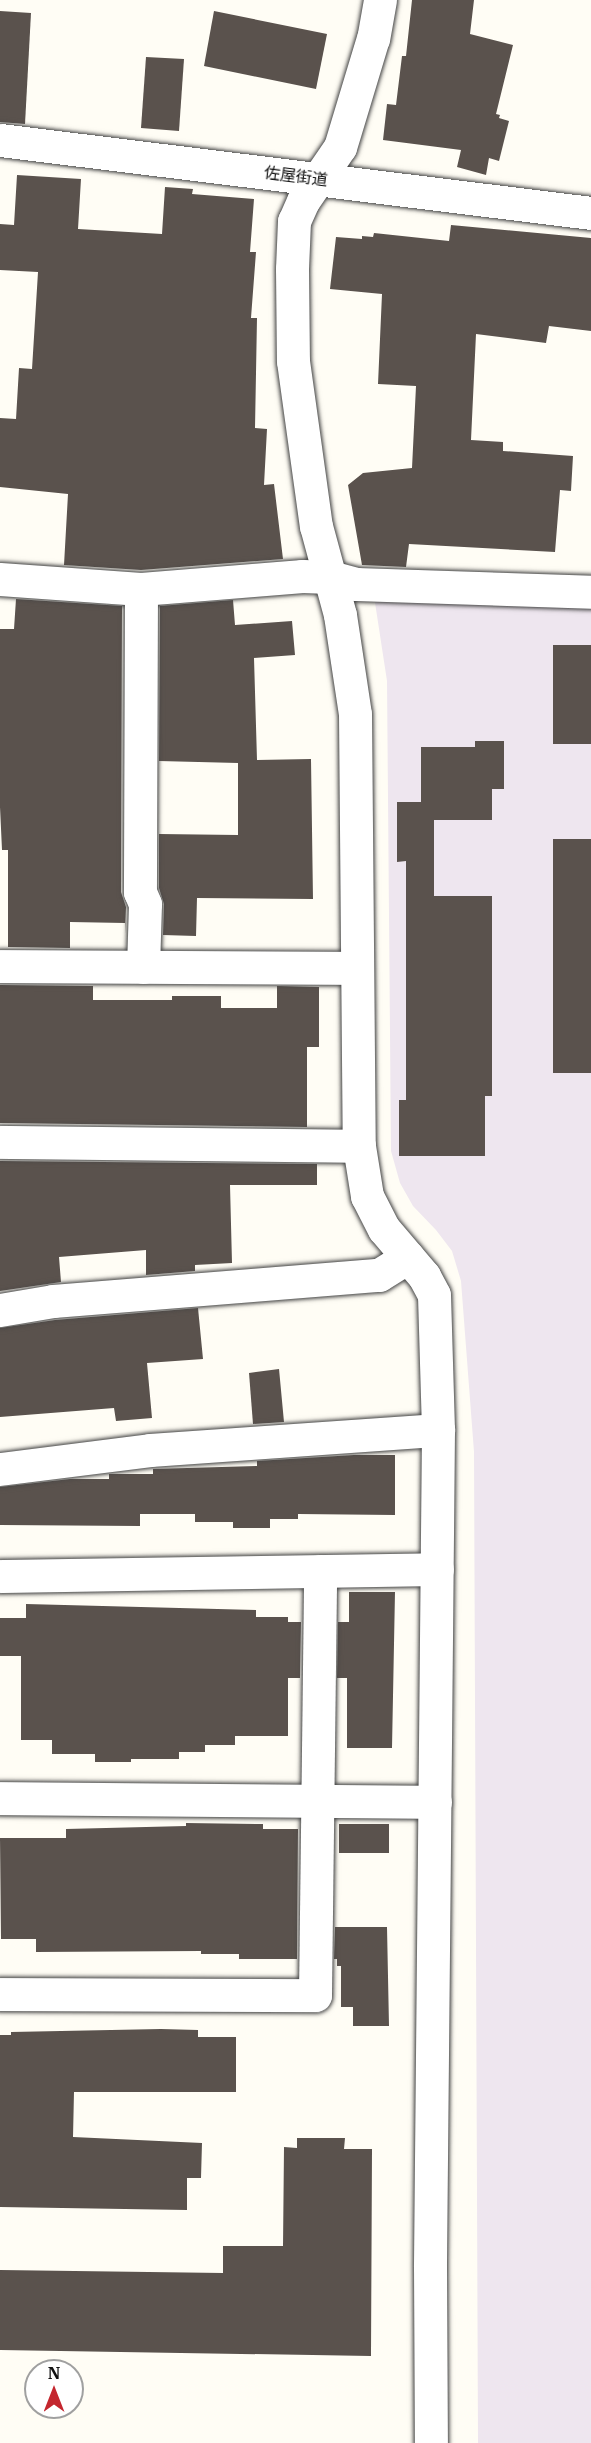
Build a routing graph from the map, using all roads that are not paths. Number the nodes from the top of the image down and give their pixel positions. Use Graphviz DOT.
graph roads {
  1 [pos="380,0"];
  2 [pos="0,140"];
  3 [pos="319,179"];
  4 [pos="591,213"];
  5 [pos="330,577"];
  6 [pos="0,579"];
  7 [pos="141,589"];
  8 [pos="591,592"];
  9 [pos="0,966"];
  10 [pos="143,967"];
  11 [pos="356,968"];
  12 [pos="0,1142"];
  13 [pos="358,1146"];
  14 [pos="408,1257"];
  15 [pos="0,1310"];
  16 [pos="438,1430"];
  17 [pos="0,1469"];
  18 [pos="437,1569"];
  19 [pos="320,1571"];
  20 [pos="0,1576"];
  21 [pos="0,1798"];
  22 [pos="317,1801"];
  23 [pos="435,1802"];
  24 [pos="0,1994"];
  25 [pos="431,2443"];
  1 -- 3 [label="street"];
  2 -- 3 [label="street, 佐屋街道"];
  3 -- 4 [label="street, 佐屋街道"];
  3 -- 5 [label="street"];
  5 -- 7 [label="street"];
  5 -- 8 [label="street"];
  5 -- 11 [label="street"];
  6 -- 7 [label="street"];
  7 -- 10 [label="street"];
  9 -- 10 [label="street"];
  10 -- 11 [label="street"];
  11 -- 13 [label="street"];
  12 -- 13 [label="street"];
  13 -- 14 [label="street"];
  14 -- 15 [label="street"];
  14 -- 16 [label="street"];
  16 -- 17 [label="street"];
  16 -- 18 [label="street"];
  18 -- 19 [label="street"];
  18 -- 23 [label="street"];
  19 -- 20 [label="street"];
  19 -- 22 [label="street"];
  21 -- 22 [label="street"];
  22 -- 23 [label="street"];
  22 -- 24 [label="street"];
  23 -- 25 [label="street"];
}
